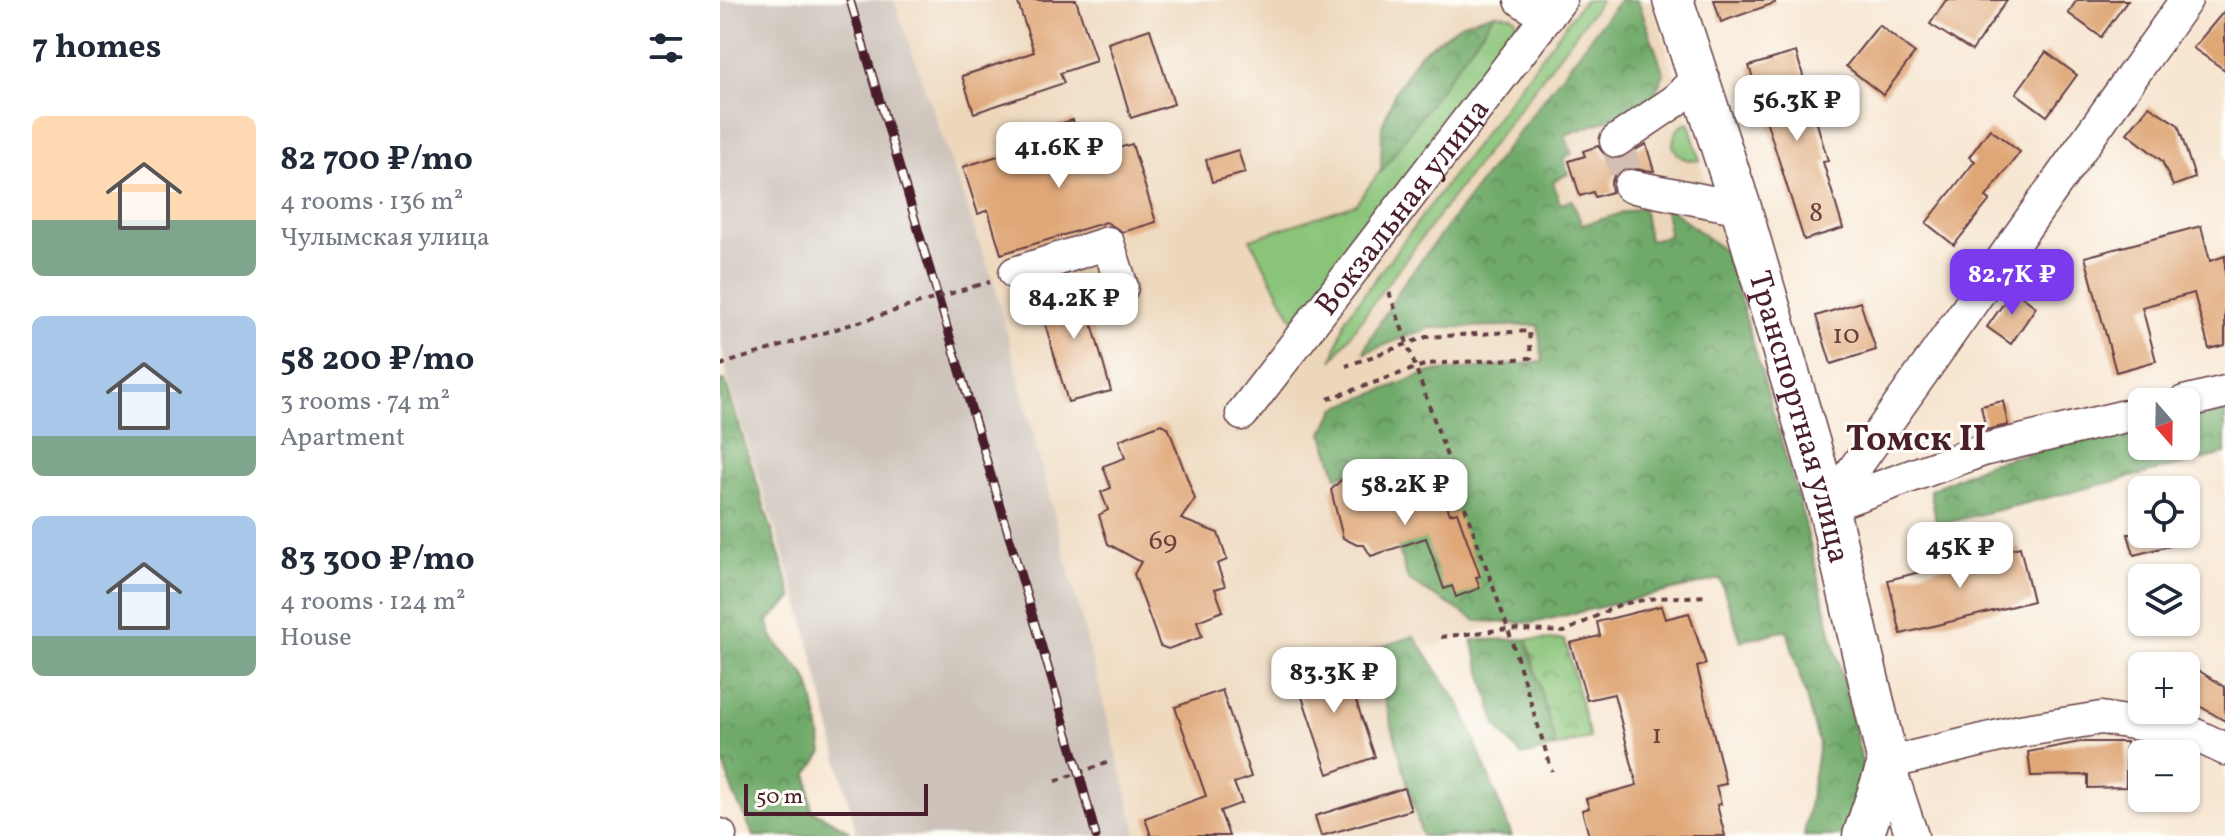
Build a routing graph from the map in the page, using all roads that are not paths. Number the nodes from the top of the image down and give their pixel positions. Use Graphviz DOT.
graph roads {
  1 [pos="1673,0"];
  2 [pos="2186,0"];
  3 [pos="1543,6"];
  4 [pos="1698,77"];
  5 [pos="1616,141"];
  6 [pos="1630,186"];
  7 [pos="1741,208"];
  8 [pos="1015,273"];
  9 [pos="1122,287"];
  10 [pos="2225,392"];
  11 [pos="2200,398"];
  12 [pos="1242,414"];
  13 [pos="2128,415"];
  14 [pos="1828,506"];
  15 [pos="2225,749"];
  16 [pos="1888,763"];
  17 [pos="1863,836"];
  18 [pos="1912,836"];
  1 -- 4 [label="main road, Транспортная улица"];
  2 -- 14 [label="street"];
  3 -- 12 [label="street, Вокзальная улица"];
  4 -- 5 [label="street"];
  4 -- 7 [label="main road, Транспортная улица"];
  6 -- 7 [label="street"];
  7 -- 14 [label="main road, Транспортная улица"];
  8 -- 9 [label="street"];
  10 -- 11 [label="street"];
  13 -- 14 [label="street"];
  14 -- 16 [label="main road, Транспортная улица"];
  15 -- 16 [label="street"];
  16 -- 17 [label="main road"];
  16 -- 18 [label="street, Транспортная улица"];
}
